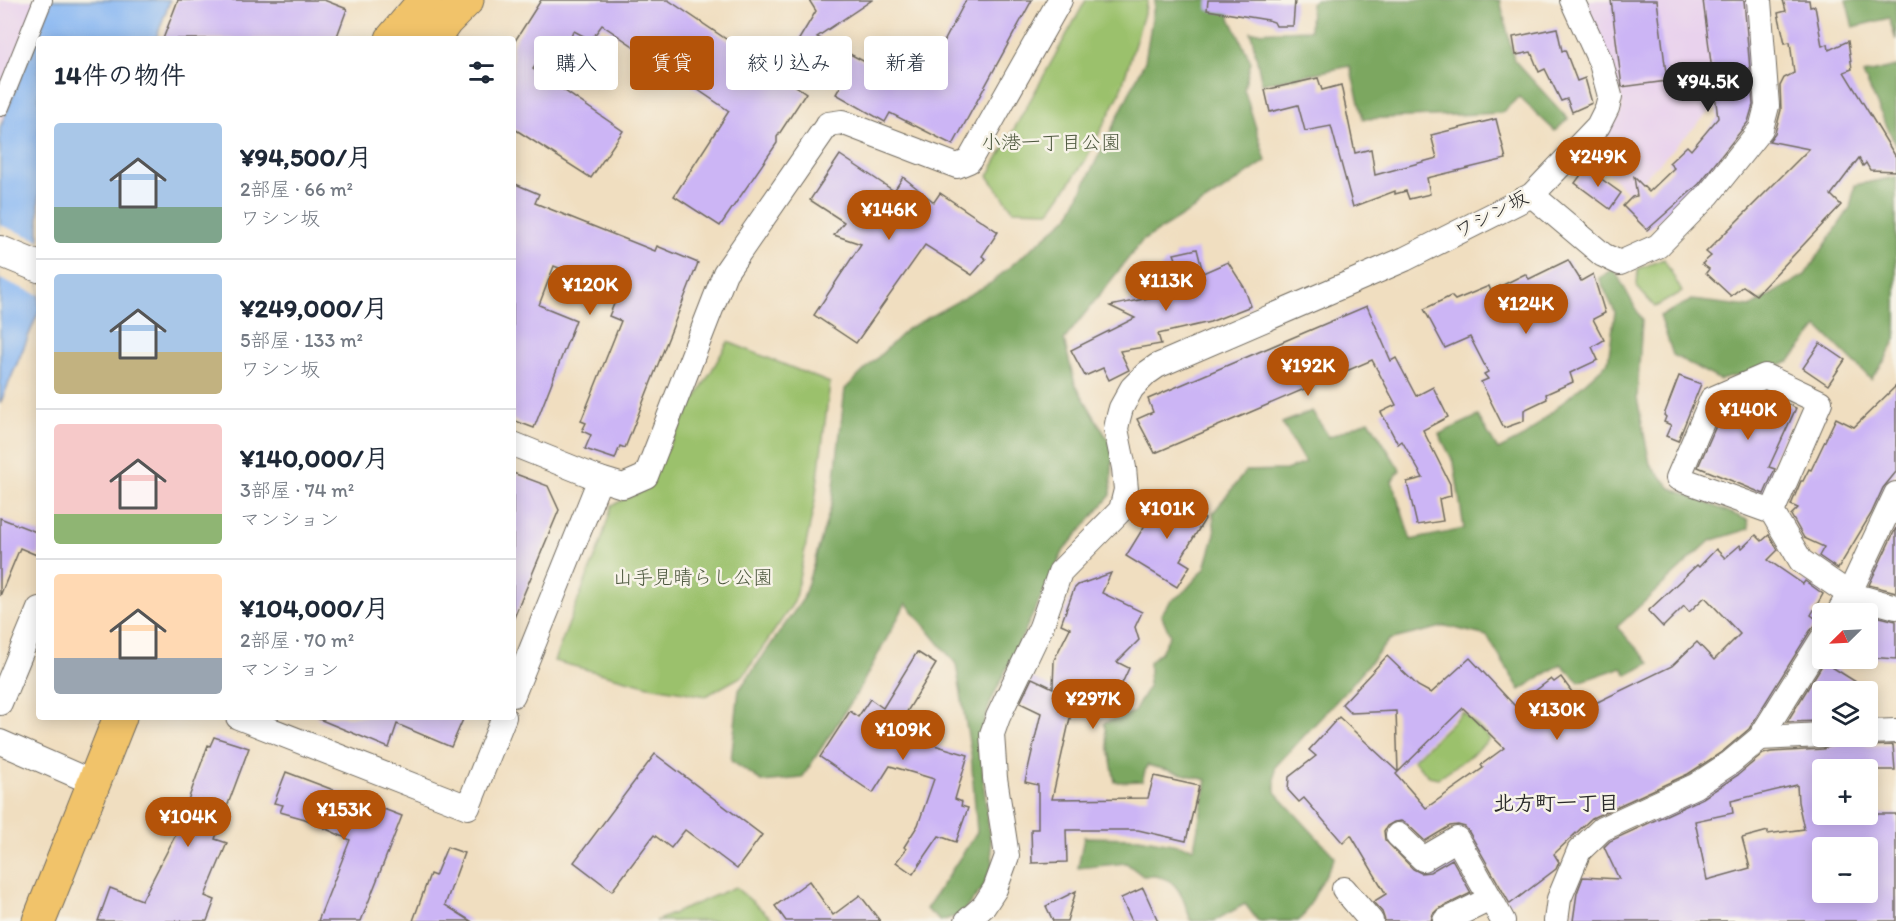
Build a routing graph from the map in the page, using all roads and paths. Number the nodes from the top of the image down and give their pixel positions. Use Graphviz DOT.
graph roads {
  1 [pos="43,0"];
  2 [pos="467,0"];
  3 [pos="1060,0"];
  4 [pos="1572,0"];
  5 [pos="1759,0"];
  6 [pos="435,36"];
  7 [pos="0,107"];
  8 [pos="1532,195"];
  9 [pos="0,251"];
  10 [pos="36,266"];
  11 [pos="516,445"];
  12 [pos="600,479"];
  13 [pos="1896,494"];
  14 [pos="1772,512"];
  15 [pos="1843,603"];
  16 [pos="1844,603"];
  17 [pos="1878,606"];
  18 [pos="1896,607"];
  19 [pos="36,616"];
  20 [pos="1812,655"];
  21 [pos="516,688"];
  22 [pos="0,703"];
  23 [pos="119,720"];
  24 [pos="246,720"];
  25 [pos="503,720"];
  26 [pos="1896,731"];
  27 [pos="1878,732"];
  28 [pos="1812,735"];
  29 [pos="1761,738"];
  30 [pos="0,742"];
  31 [pos="94,783"];
  32 [pos="1398,835"];
  33 [pos="1344,889"];
  34 [pos="1490,898"];
  35 [pos="39,921"];
  36 [pos="967,921"];
  37 [pos="1371,921"];
  38 [pos="1431,921"];
  39 [pos="1439,921"];
  40 [pos="1445,921"];
  41 [pos="1503,921"];
  42 [pos="1556,921"];
  1 -- 7 [label="street"];
  2 -- 6 [label="main road"];
  3 -- 12 [label="street"];
  4 -- 8 [label="street, ワシン坂"];
  5 -- 8 [label="street"];
  8 -- 36 [label="street, ワシン坂"];
  9 -- 10 [label="street"];
  11 -- 12 [label="street"];
  12 -- 21 [label="street"];
  13 -- 16 [label="street"];
  14 -- 14 [label="street"];
  14 -- 15 [label="street"];
  17 -- 18 [label="street"];
  19 -- 22 [label="street"];
  20 -- 29 [label="street"];
  23 -- 31 [label="main road"];
  24 -- 25 [label="street"];
  26 -- 27 [label="street"];
  28 -- 29 [label="street"];
  29 -- 42 [label="street"];
  30 -- 31 [label="street"];
  31 -- 35 [label="main road"];
  32 -- 34 [label="street"];
  33 -- 37 [label="street"];
  34 -- 40 [label="street"];
  34 -- 41 [label="street"];
  38 -- 39 [label="street"];
}
